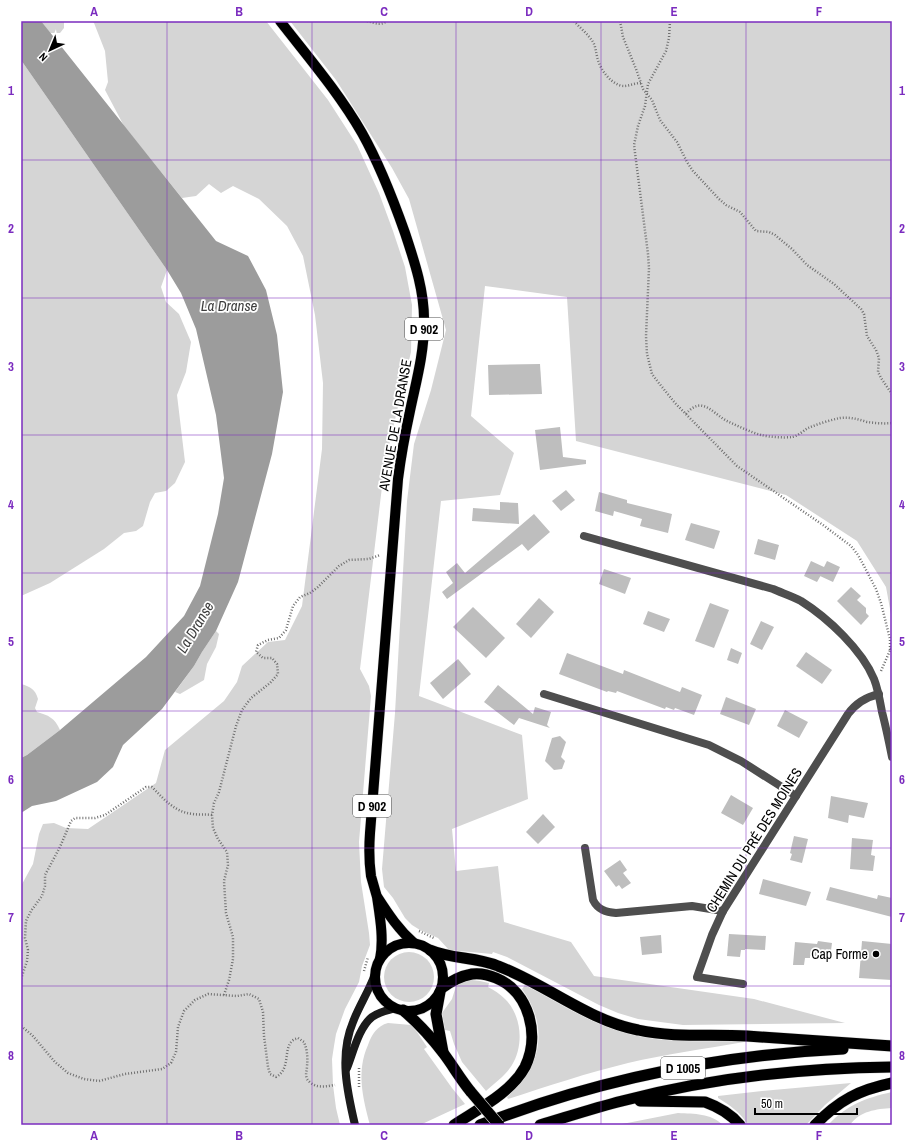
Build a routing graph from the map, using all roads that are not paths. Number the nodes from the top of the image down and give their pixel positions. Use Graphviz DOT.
graph roads {
  1 [pos="280,21"];
  2 [pos="584,536"];
  3 [pos="878,690"];
  4 [pos="544,694"];
  5 [pos="892,757"];
  6 [pos="796,796"];
  7 [pos="585,848"];
  8 [pos="376,895"];
  9 [pos="723,912"];
  10 [pos="414,943"];
  11 [pos="430,950"];
  12 [pos="380,959"];
  13 [pos="375,974"];
  14 [pos="744,984"];
  15 [pos="441,990"];
  16 [pos="399,1009"];
  17 [pos="892,1046"];
  18 [pos="443,1053"];
  19 [pos="892,1067"];
  20 [pos="346,1071"];
  21 [pos="892,1083"];
  22 [pos="621,1101"];
  23 [pos="355,1125"];
  24 [pos="454,1125"];
  25 [pos="480,1125"];
  26 [pos="499,1125"];
  27 [pos="540,1125"];
  28 [pos="740,1125"];
  29 [pos="815,1125"];
  1 -- 8 [label="main road, AVENUE DE LA DRANSE / D 902"];
  2 -- 3 [label="street"];
  3 -- 5 [label="street"];
  3 -- 6 [label="street, CHEMIN DU PRÉ DES MOINES"];
  4 -- 6 [label="street"];
  6 -- 9 [label="street, CHEMIN DU PRÉ DES MOINES"];
  7 -- 9 [label="street"];
  8 -- 10 [label="main road, AVENUE DE LA DRANSE / D 902"];
  8 -- 12 [label="main road, AVENUE DE LA DRANSE / D 902"];
  9 -- 14 [label="street, CHEMIN DU PRÉ DES MOINES"];
  10 -- 11 [label="main road"];
  10 -- 12 [label="main road"];
  11 -- 15 [label="main road"];
  11 -- 17 [label="highway"];
  12 -- 13 [label="main road"];
  13 -- 16 [label="main road"];
  13 -- 20 [label="main road"];
  15 -- 16 [label="main road"];
  15 -- 18 [label="highway"];
  15 -- 24 [label="highway"];
  16 -- 18 [label="highway"];
  16 -- 20 [label="main road"];
  17 -- 25 [label="highway, D 1005"];
  18 -- 26 [label="highway, bridge"];
  19 -- 22 [label="highway, D 1005"];
  20 -- 23 [label="main road"];
  21 -- 29 [label="highway"];
  22 -- 27 [label="highway, D 1005"];
  22 -- 28 [label="highway"];
}
